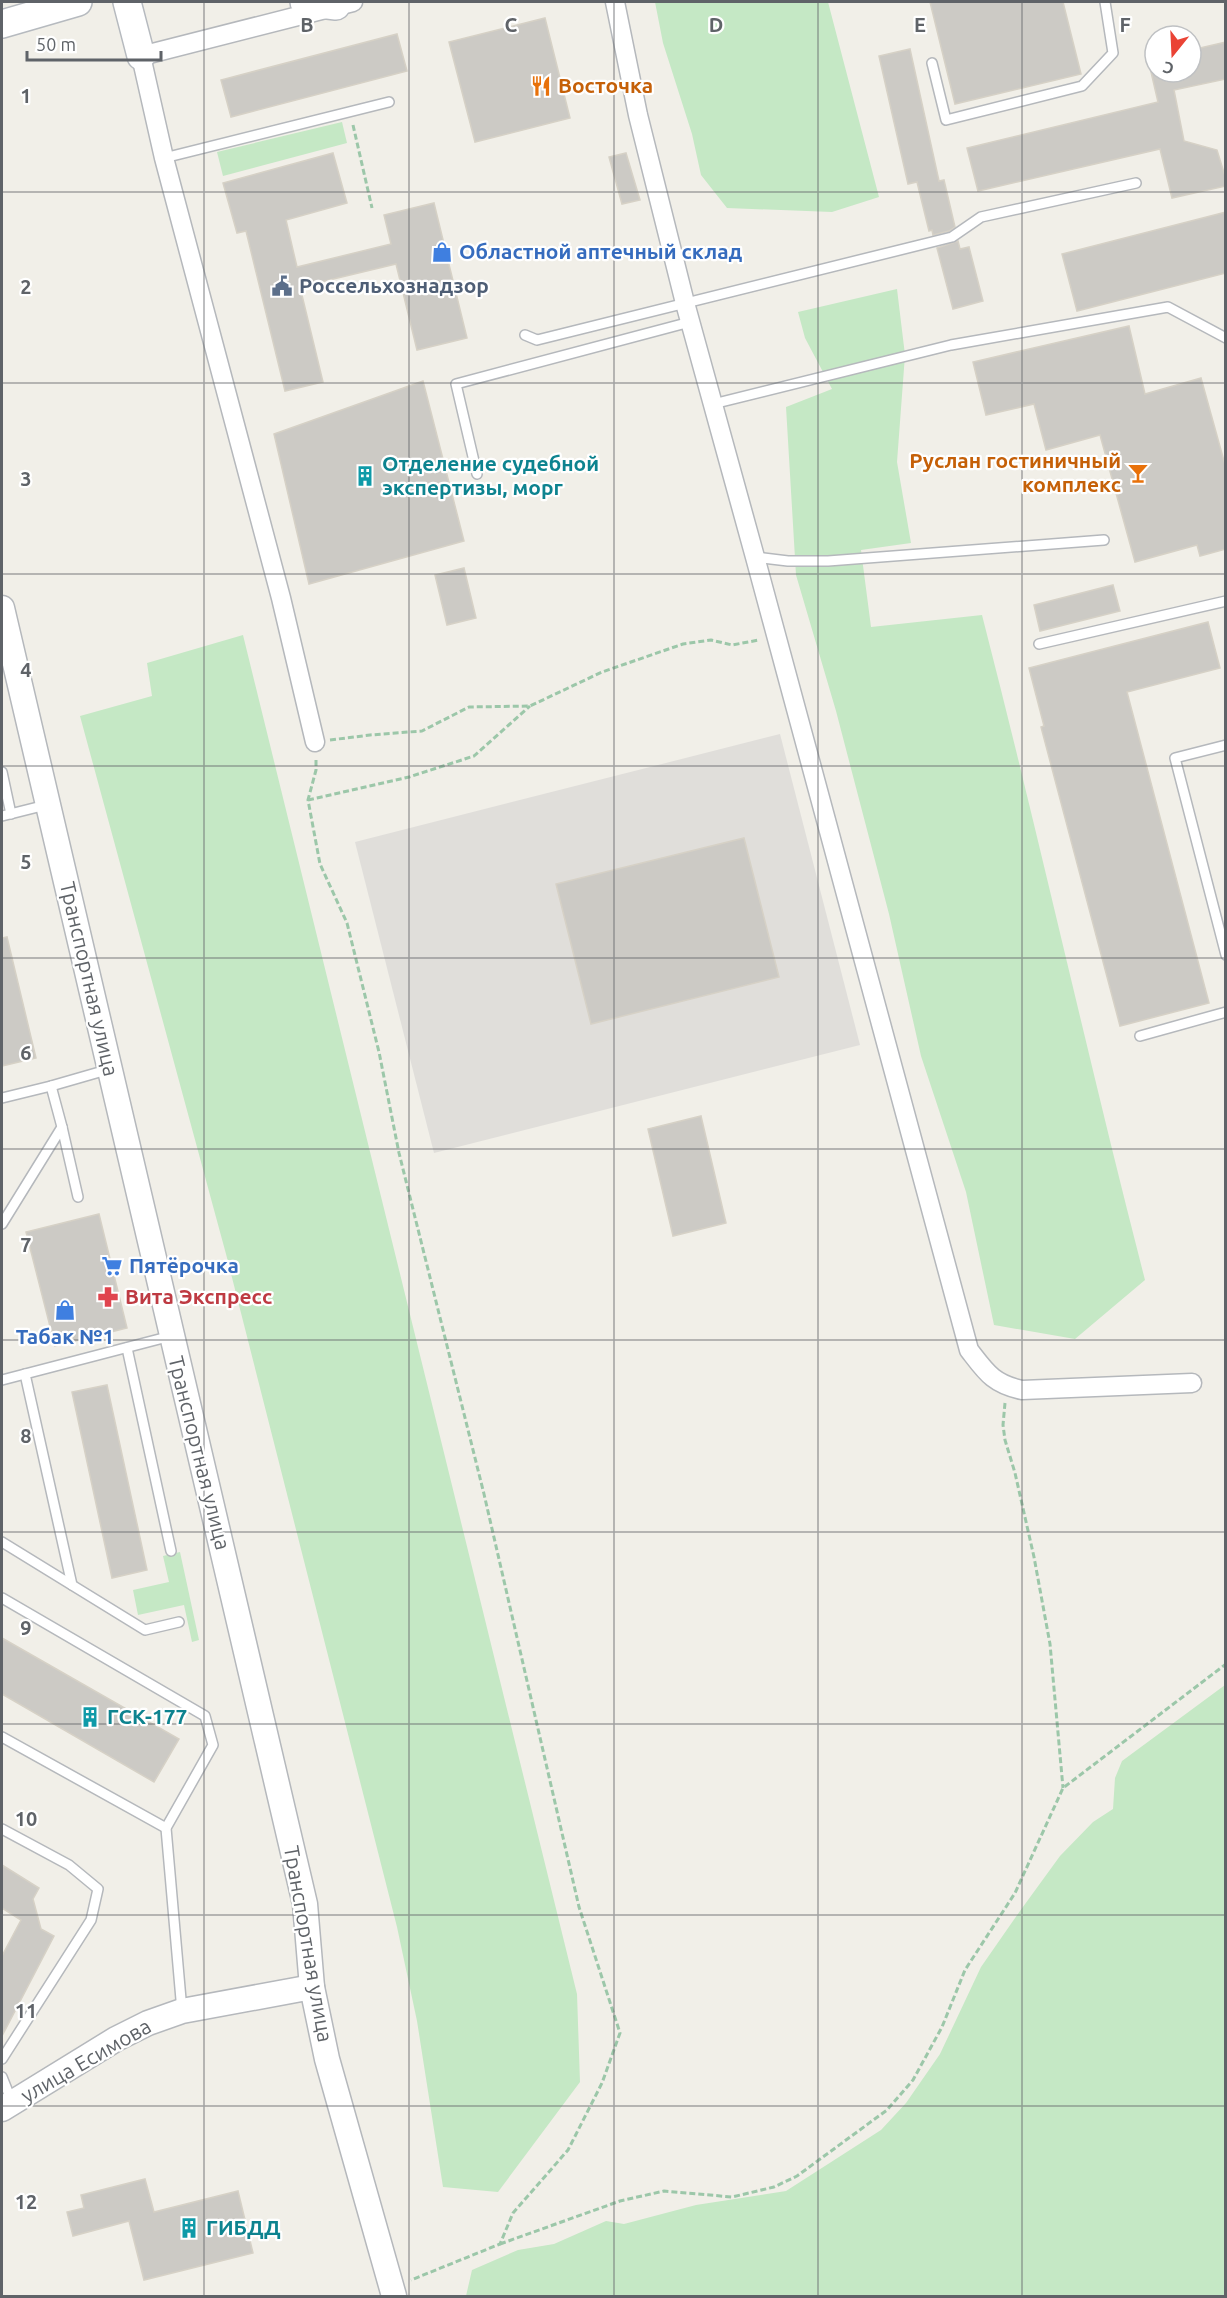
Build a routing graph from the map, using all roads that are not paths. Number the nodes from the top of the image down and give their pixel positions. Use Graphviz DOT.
graph roads {
  1 [pos="11,2"];
  2 [pos="78,2"];
  3 [pos="127,2"];
  4 [pos="304,2"];
  5 [pos="615,2"];
  6 [pos="1105,2"];
  7 [pos="345,4"];
  8 [pos="2,24"];
  9 [pos="141,56"];
  10 [pos="932,63"];
  11 [pos="389,102"];
  12 [pos="164,158"];
  13 [pos="1136,183"];
  14 [pos="685,303"];
  15 [pos="690,322"];
  16 [pos="525,335"];
  17 [pos="1226,338"];
  18 [pos="713,404"];
  19 [pos="477,474"];
  20 [pos="1104,540"];
  21 [pos="756,557"];
  22 [pos="1226,601"];
  23 [pos="2,608"];
  24 [pos="5,641"];
  25 [pos="1039,644"];
  26 [pos="315,742"];
  27 [pos="1226,745"];
  28 [pos="2,772"];
  29 [pos="48,805"];
  30 [pos="6,815"];
  31 [pos="1226,955"];
  32 [pos="1226,1012"];
  33 [pos="1140,1036"];
  34 [pos="110,1069"];
  35 [pos="51,1086"];
  36 [pos="2,1098"];
  37 [pos="62,1127"];
  38 [pos="78,1197"];
  39 [pos="2,1224"];
  40 [pos="171,1335"];
  41 [pos="127,1348"];
  42 [pos="25,1374"];
  43 [pos="2,1380"];
  44 [pos="1192,1383"];
  45 [pos="2,1542"];
  46 [pos="171,1551"];
  47 [pos="72,1585"];
  48 [pos="2,1598"];
  49 [pos="179,1622"];
  50 [pos="2,1737"];
  51 [pos="166,1828"];
  52 [pos="2,1829"];
  53 [pos="312,1987"];
  54 [pos="182,2010"];
  55 [pos="2,2059"];
  56 [pos="2,2077"];
  57 [pos="7,2106"];
  58 [pos="393,2292"];
  1 -- 8 [label="main road"];
  2 -- 8 [label="main road"];
  3 -- 9 [label="main road"];
  4 -- 7 [label="main road"];
  5 -- 14 [label="street"];
  6 -- 10 [label="lane"];
  7 -- 9 [label="street"];
  9 -- 12 [label="street"];
  11 -- 12 [label="lane"];
  12 -- 26 [label="street"];
  13 -- 14 [label="lane"];
  14 -- 15 [label="street"];
  14 -- 16 [label="lane"];
  15 -- 18 [label="street"];
  15 -- 19 [label="lane"];
  17 -- 18 [label="lane"];
  18 -- 21 [label="street"];
  20 -- 21 [label="lane"];
  21 -- 44 [label="street"];
  22 -- 25 [label="lane"];
  23 -- 24 [label="street, Транспортная улица"];
  24 -- 29 [label="street, Транспортная улица"];
  27 -- 31 [label="lane"];
  28 -- 30 [label="lane"];
  29 -- 30 [label="lane"];
  29 -- 34 [label="street, Транспортная улица"];
  32 -- 33 [label="lane"];
  34 -- 35 [label="lane"];
  34 -- 40 [label="street, Транспортная улица"];
  35 -- 36 [label="lane"];
  35 -- 37 [label="lane"];
  37 -- 38 [label="lane"];
  37 -- 39 [label="lane"];
  40 -- 41 [label="lane"];
  40 -- 53 [label="street, Транспортная улица"];
  41 -- 42 [label="lane"];
  41 -- 46 [label="lane"];
  42 -- 43 [label="lane"];
  42 -- 47 [label="lane"];
  45 -- 47 [label="lane"];
  47 -- 49 [label="lane"];
  48 -- 51 [label="lane"];
  50 -- 51 [label="lane"];
  51 -- 54 [label="lane"];
  52 -- 55 [label="lane"];
  53 -- 54 [label="street, улица Есимова"];
  53 -- 58 [label="street, Транспортная улица"];
  54 -- 57 [label="street, улица Есимова"];
  56 -- 57 [label="lane"];
}
